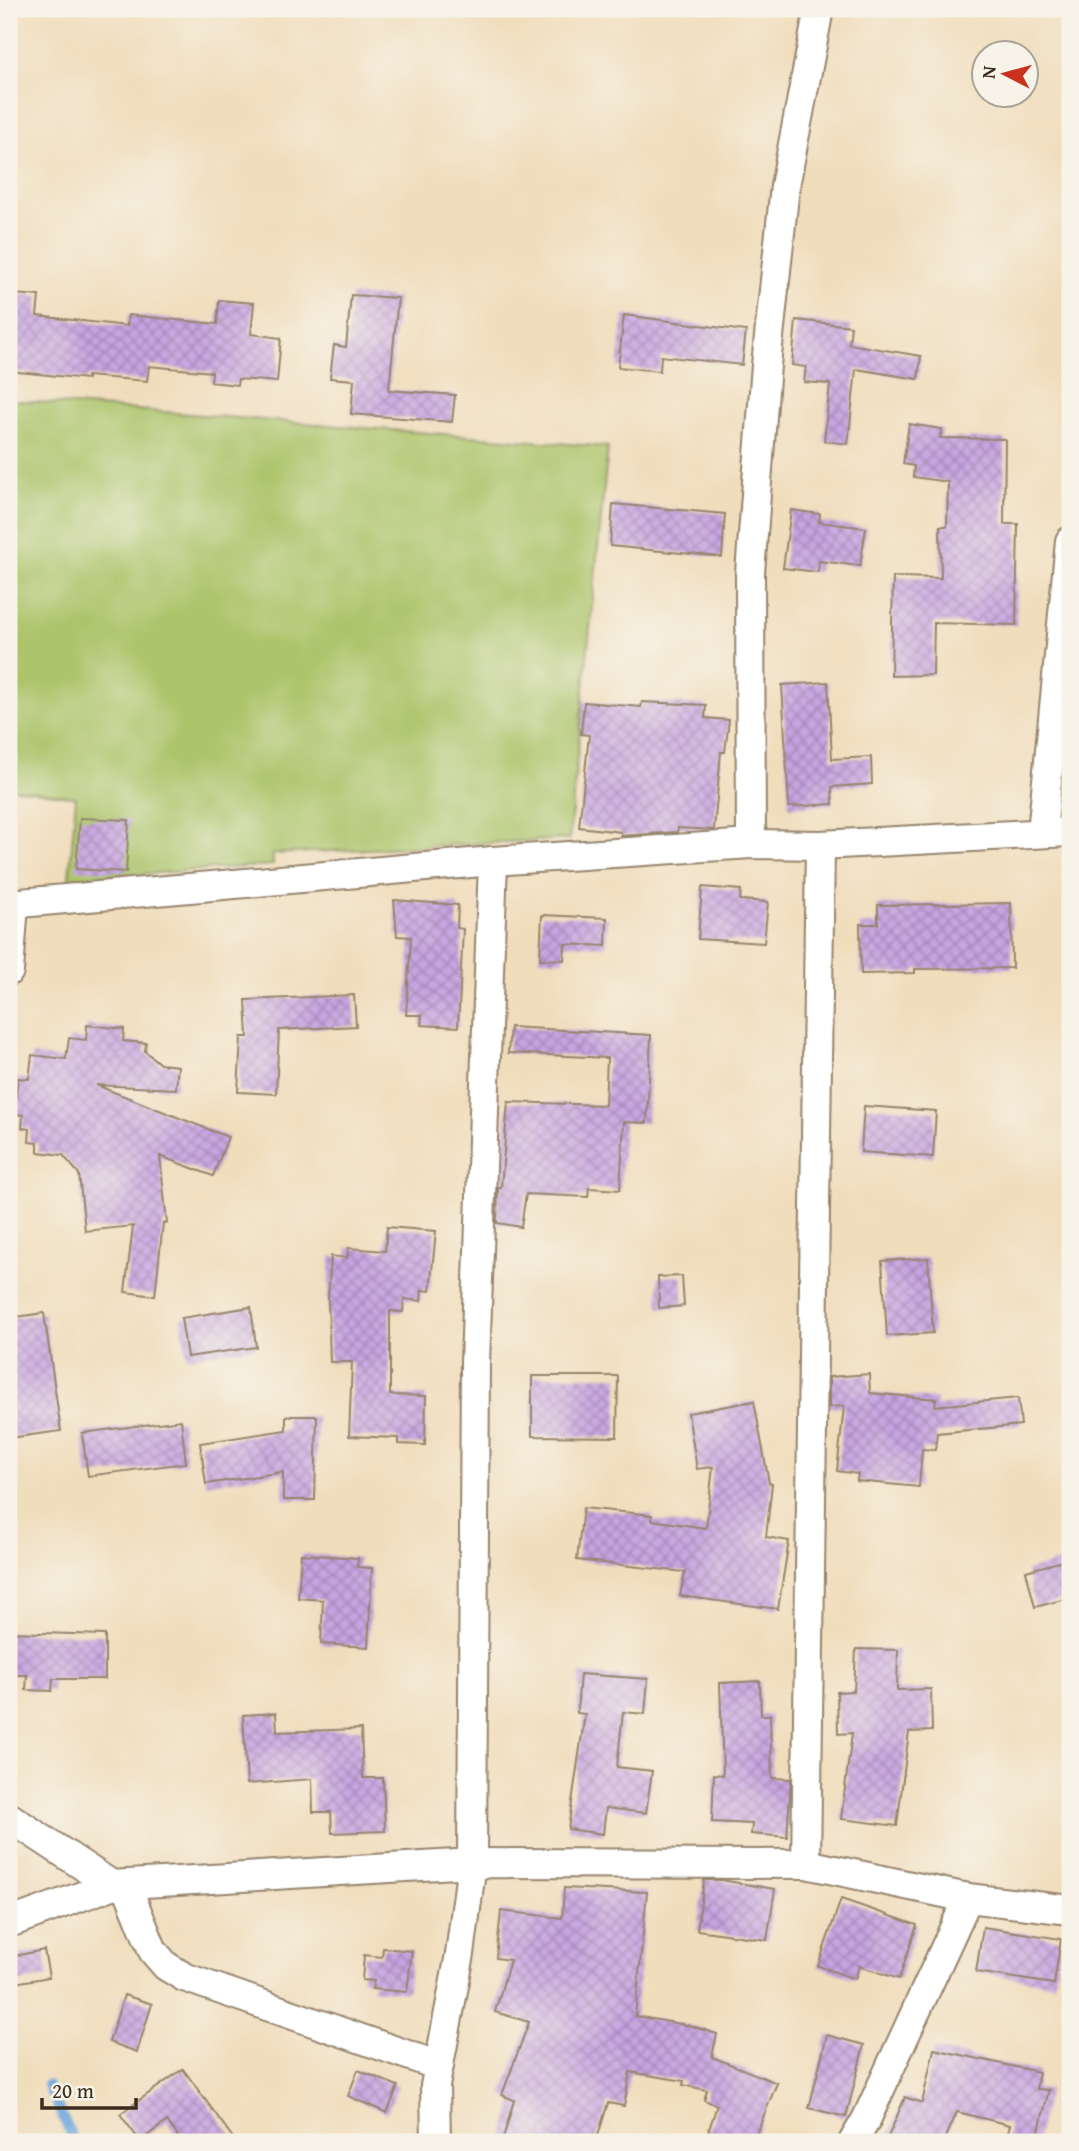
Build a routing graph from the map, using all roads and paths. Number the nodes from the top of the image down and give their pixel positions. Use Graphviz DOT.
graph roads {
  1 [pos="819,9"];
  2 [pos="1070,541"];
  3 [pos="1070,832"];
  4 [pos="1042,833"];
  5 [pos="751,844"];
  6 [pos="820,845"];
  7 [pos="493,860"];
  8 [pos="11,904"];
  9 [pos="9,971"];
  10 [pos="9,1817"];
  11 [pos="472,1863"];
  12 [pos="806,1864"];
  13 [pos="119,1885"];
  14 [pos="968,1898"];
  15 [pos="1070,1910"];
  16 [pos="9,1923"];
  17 [pos="439,2066"];
  18 [pos="436,2142"];
  19 [pos="853,2142"];
  1 -- 5 [label="street"];
  2 -- 4 [label="street"];
  3 -- 4 [label="street"];
  4 -- 6 [label="street"];
  5 -- 6 [label="street"];
  5 -- 7 [label="street"];
  6 -- 12 [label="street"];
  7 -- 8 [label="street"];
  7 -- 11 [label="street"];
  8 -- 9 [label="street"];
  10 -- 13 [label="street"];
  11 -- 12 [label="street"];
  11 -- 13 [label="street"];
  11 -- 17 [label="street"];
  12 -- 14 [label="street"];
  13 -- 16 [label="street"];
  13 -- 17 [label="street"];
  14 -- 15 [label="street"];
  14 -- 19 [label="street"];
  17 -- 18 [label="street"];
}
